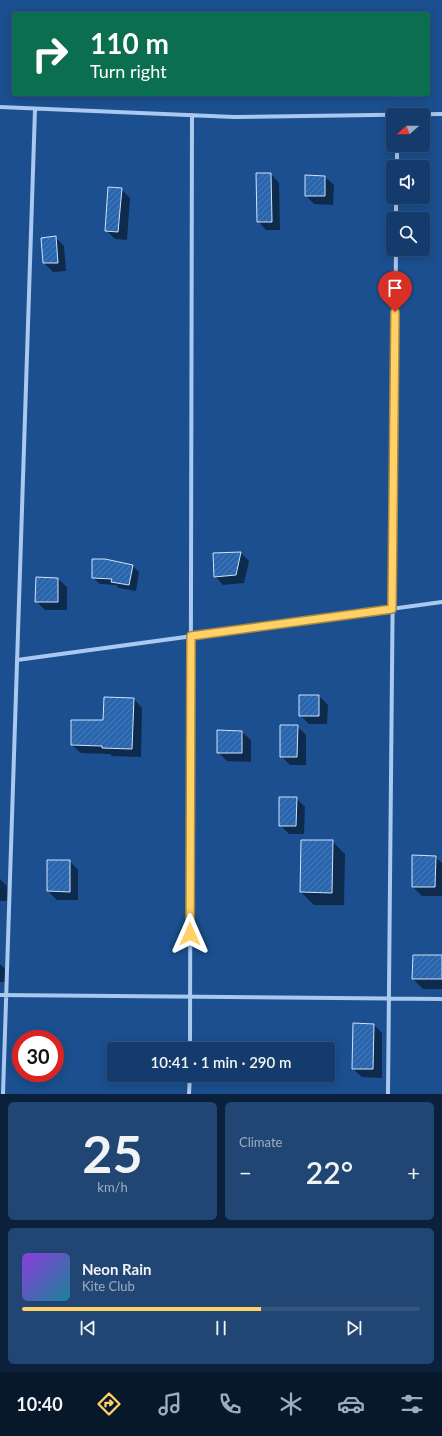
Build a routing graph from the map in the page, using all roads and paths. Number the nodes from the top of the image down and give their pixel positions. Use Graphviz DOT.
graph roads {
  1 [pos="0,107"];
  2 [pos="35,109"];
  3 [pos="430,114"];
  4 [pos="442,114"];
  5 [pos="192,115"];
  6 [pos="386,115"];
  7 [pos="396,256"];
  8 [pos="442,602"];
  9 [pos="392,609"];
  10 [pos="191,636"];
  11 [pos="17,660"];
  12 [pos="0,995"];
  13 [pos="6,995"];
  14 [pos="190,997"];
  15 [pos="389,999"];
  16 [pos="442,999"];
  17 [pos="190,1042"];
  18 [pos="190,1082"];
  19 [pos="3,1094"];
  20 [pos="190,1094"];
  21 [pos="388,1094"];
  1 -- 2 [label="street"];
  2 -- 5 [label="street"];
  2 -- 11 [label="street"];
  3 -- 4 [label="street"];
  5 -- 6 [label="street"];
  5 -- 10 [label="street"];
  7 -- 9 [label="street"];
  8 -- 9 [label="street"];
  9 -- 10 [label="street"];
  9 -- 15 [label="street"];
  10 -- 11 [label="street"];
  10 -- 14 [label="street"];
  11 -- 13 [label="street"];
  12 -- 13 [label="street"];
  13 -- 14 [label="street"];
  13 -- 19 [label="street"];
  14 -- 15 [label="street"];
  14 -- 17 [label="street"];
  15 -- 16 [label="street"];
  15 -- 21 [label="street"];
  18 -- 20 [label="street"];
}
